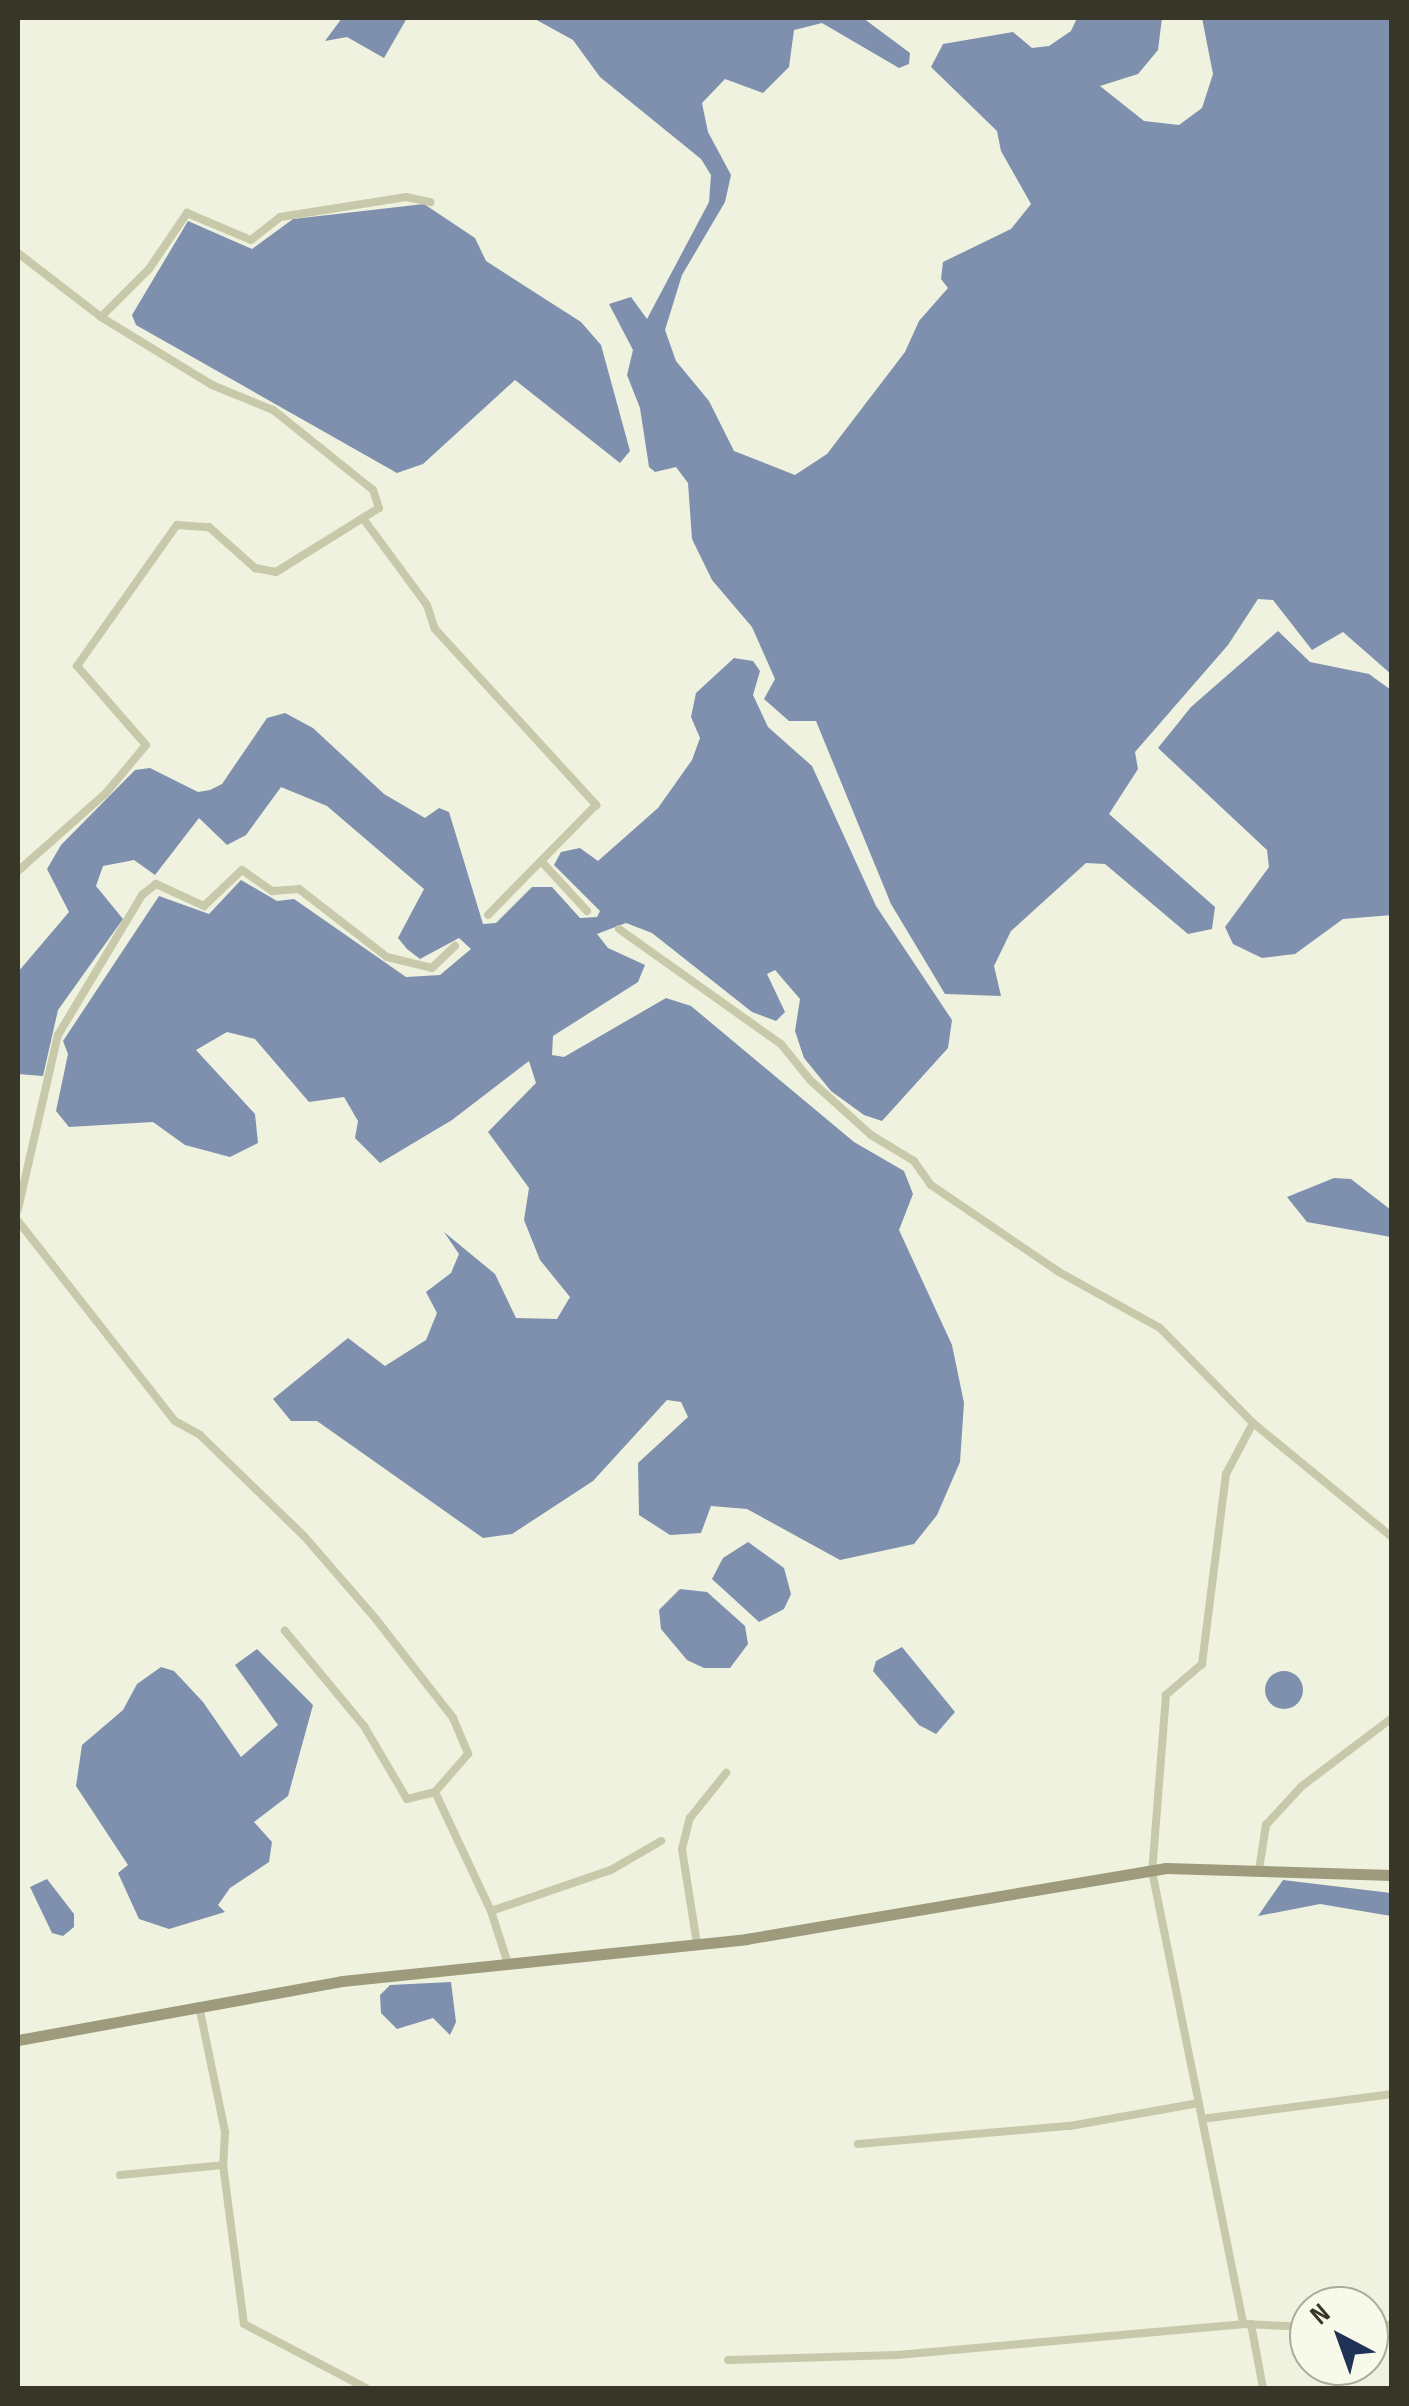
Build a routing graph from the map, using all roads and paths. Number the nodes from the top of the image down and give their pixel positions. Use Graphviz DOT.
graph roads {
  1 [pos="430,202"];
  2 [pos="18,253"];
  3 [pos="101,317"];
  4 [pos="365,521"];
  5 [pos="541,861"];
  6 [pos="18,872"];
  7 [pos="587,911"];
  8 [pos="488,915"];
  9 [pos="619,928"];
  10 [pos="456,946"];
  11 [pos="18,1210"];
  12 [pos="18,1221"];
  13 [pos="1253,1423"];
  14 [pos="1392,1537"];
  15 [pos="284,1631"];
  16 [pos="1392,1718"];
  17 [pos="726,1774"];
  18 [pos="434,1792"];
  19 [pos="661,1841"];
  20 [pos="1259,1870"];
  21 [pos="1152,1871"];
  22 [pos="1392,1875"];
  23 [pos="491,1910"];
  24 [pos="697,1944"];
  25 [pos="508,1964"];
  26 [pos="199,2004"];
  27 [pos="18,2040"];
  28 [pos="1392,2094"];
  29 [pos="1199,2103"];
  30 [pos="1202,2119"];
  31 [pos="858,2144"];
  32 [pos="223,2165"];
  33 [pos="120,2174"];
  34 [pos="1247,2324"];
  35 [pos="1289,2326"];
  36 [pos="728,2360"];
  37 [pos="366,2388"];
  38 [pos="1262,2388"];
  1 -- 3 [label="street"];
  2 -- 3 [label="street"];
  3 -- 4 [label="street"];
  4 -- 5 [label="street"];
  4 -- 6 [label="street"];
  5 -- 7 [label="street"];
  5 -- 8 [label="street"];
  9 -- 13 [label="street"];
  10 -- 11 [label="street"];
  12 -- 18 [label="street"];
  13 -- 14 [label="street"];
  13 -- 21 [label="street"];
  15 -- 18 [label="street"];
  16 -- 20 [label="street"];
  17 -- 24 [label="street"];
  18 -- 23 [label="street"];
  19 -- 23 [label="street"];
  20 -- 21 [label="street"];
  20 -- 22 [label="street"];
  21 -- 24 [label="street"];
  21 -- 29 [label="street"];
  23 -- 25 [label="street"];
  24 -- 25 [label="street"];
  25 -- 26 [label="street"];
  26 -- 27 [label="street"];
  26 -- 32 [label="street"];
  28 -- 30 [label="street"];
  29 -- 30 [label="street"];
  29 -- 31 [label="street"];
  30 -- 34 [label="street"];
  32 -- 33 [label="street"];
  32 -- 37 [label="street"];
  34 -- 35 [label="street"];
  34 -- 36 [label="street"];
  34 -- 38 [label="street"];
}
